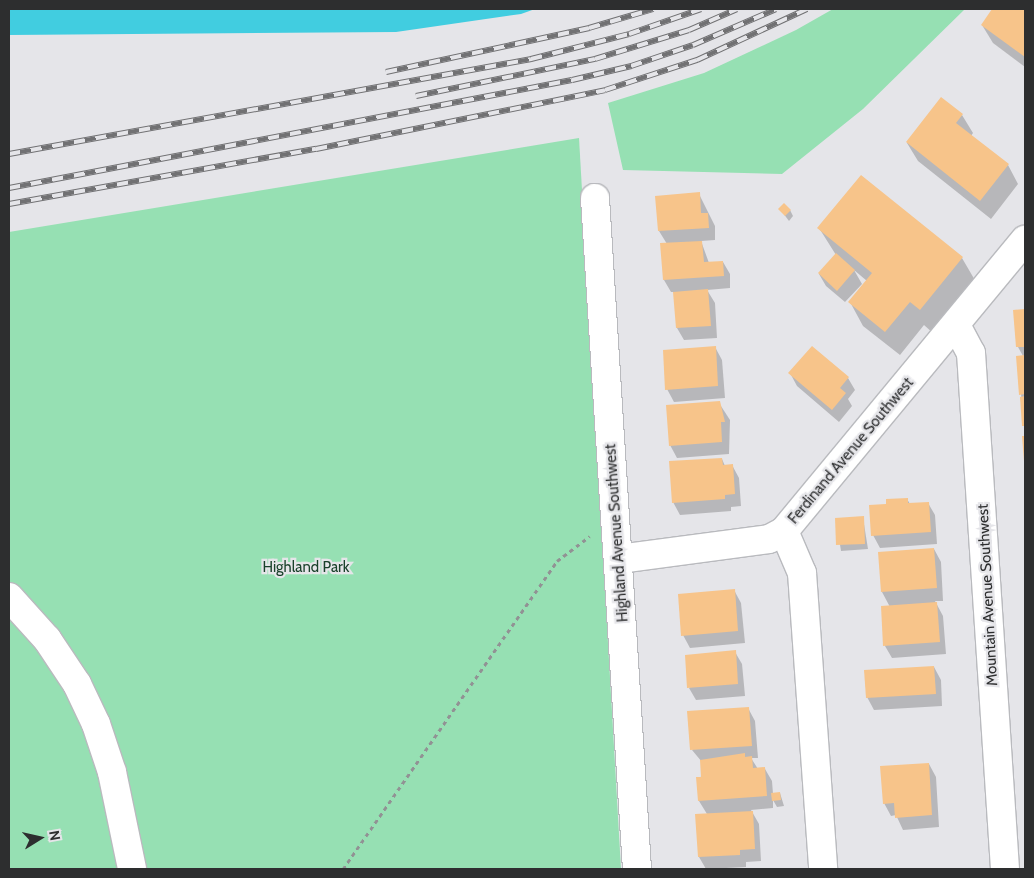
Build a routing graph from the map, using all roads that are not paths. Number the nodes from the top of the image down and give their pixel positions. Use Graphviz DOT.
graph roads {
  1 [pos="596,198"];
  2 [pos="1025,240"];
  3 [pos="956,325"];
  4 [pos="784,531"];
  5 [pos="619,559"];
  6 [pos="9,597"];
  7 [pos="132,869"];
  8 [pos="637,869"];
  9 [pos="824,869"];
  10 [pos="1005,869"];
  1 -- 5 [label="street, Highland Avenue Southwest"];
  2 -- 3 [label="street, Ferdinand Avenue Southwest"];
  3 -- 4 [label="street, Ferdinand Avenue Southwest"];
  3 -- 10 [label="street, Mountain Avenue Southwest"];
  4 -- 5 [label="street, Ferdinand Avenue Southwest"];
  4 -- 9 [label="street"];
  5 -- 8 [label="street, Highland Avenue Southwest"];
  6 -- 7 [label="street"];
}
